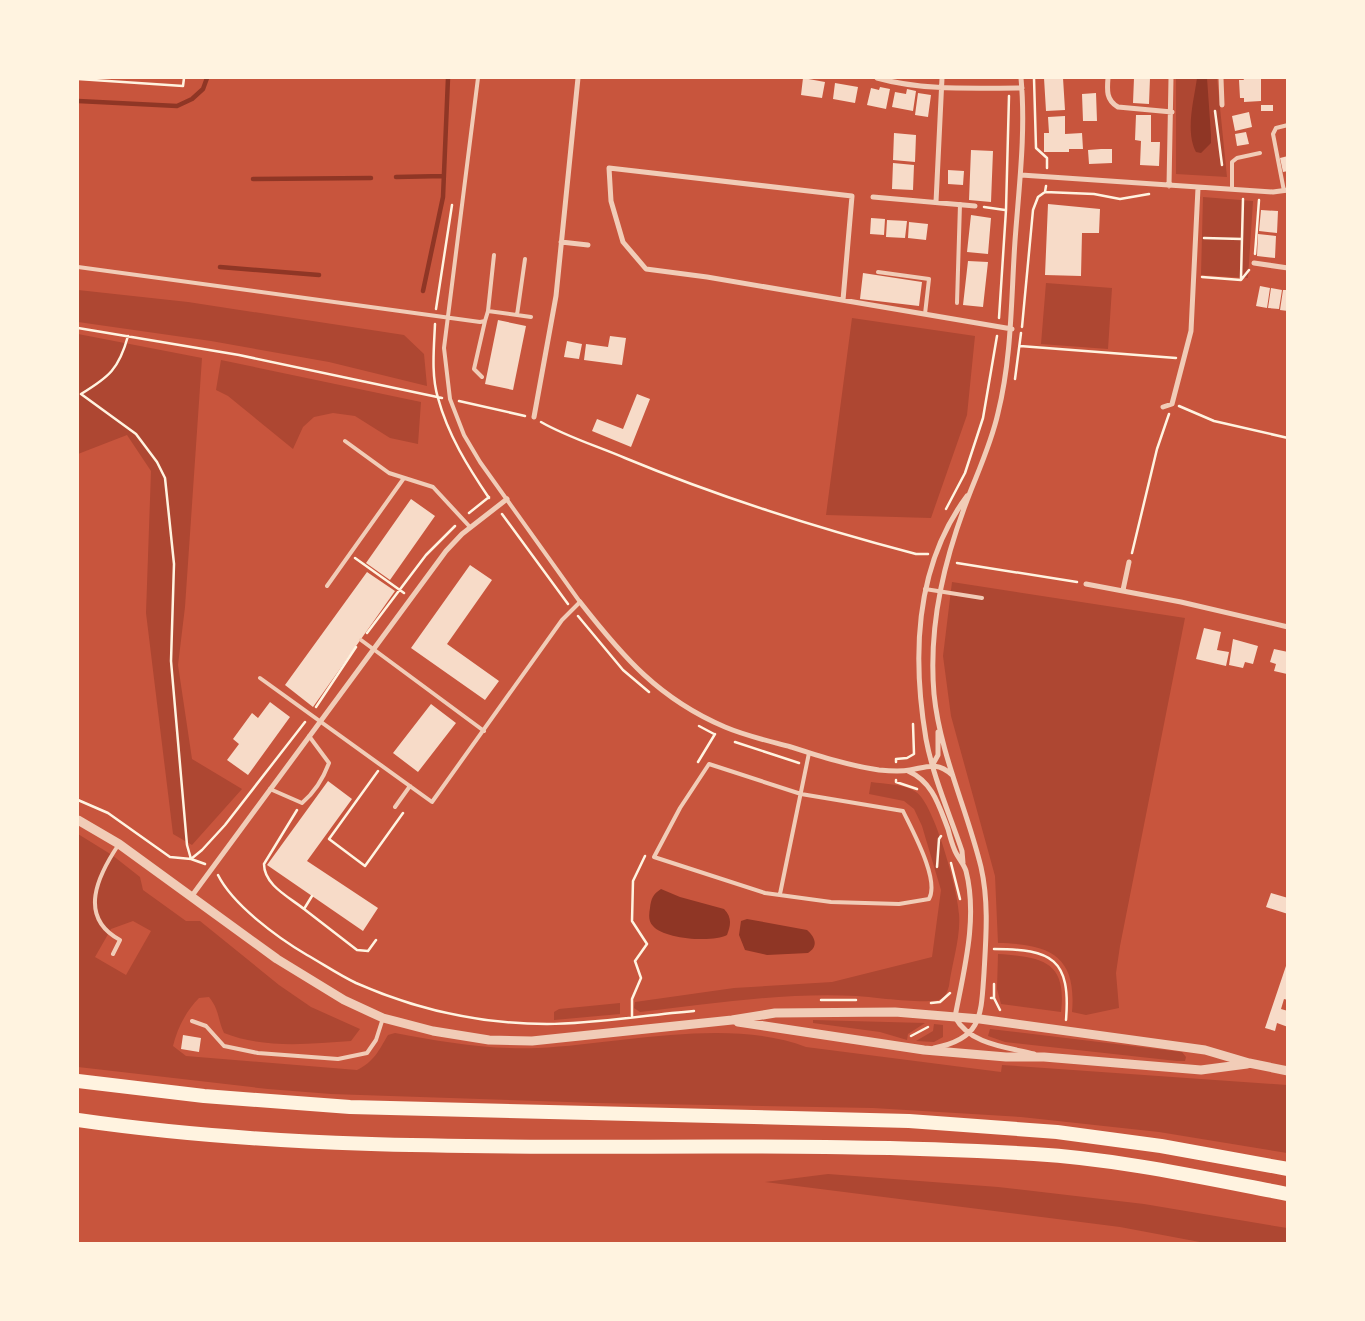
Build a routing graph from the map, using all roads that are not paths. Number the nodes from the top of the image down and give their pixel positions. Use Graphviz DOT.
graph roads {
  1 [pos="478,78"];
  2 [pos="578,78"];
  3 [pos="877,78"];
  4 [pos="942,78"];
  5 [pos="1021,78"];
  6 [pos="1108,78"];
  7 [pos="1171,78"];
  8 [pos="1221,78"];
  9 [pos="942,86"];
  10 [pos="1022,88"];
  11 [pos="1219,105"];
  12 [pos="1172,112"];
  13 [pos="1288,125"];
  14 [pos="1260,153"];
  15 [pos="1021,175"];
  16 [pos="1170,186"];
  17 [pos="1198,188"];
  18 [pos="1232,189"];
  19 [pos="1286,191"];
  20 [pos="873,197"];
  21 [pos="936,202"];
  22 [pos="960,204"];
  23 [pos="975,206"];
  24 [pos="561,242"];
  25 [pos="588,245"];
  26 [pos="494,255"];
  27 [pos="525,258"];
  28 [pos="1254,263"];
  29 [pos="78,267"];
  30 [pos="1288,268"];
  31 [pos="878,272"];
  32 [pos="843,300"];
  33 [pos="957,303"];
  34 [pos="488,311"];
  35 [pos="925,314"];
  36 [pos="517,315"];
  37 [pos="447,317"];
  38 [pos="531,317"];
  39 [pos="485,321"];
  40 [pos="1012,330"];
  41 [pos="482,377"];
  42 [pos="1163,407"];
  43 [pos="534,417"];
  44 [pos="345,441"];
  45 [pos="404,478"];
  46 [pos="970,491"];
  47 [pos="507,500"];
  48 [pos="470,527"];
  49 [pos="1129,562"];
  50 [pos="1086,584"];
  51 [pos="327,586"];
  52 [pos="926,589"];
  53 [pos="939,590"];
  54 [pos="1123,590"];
  55 [pos="982,598"];
  56 [pos="580,602"];
  57 [pos="1288,627"];
  58 [pos="361,640"];
  59 [pos="374,648"];
  60 [pos="260,678"];
  61 [pos="320,721"];
  62 [pos="938,724"];
  63 [pos="484,731"];
  64 [pos="309,736"];
  65 [pos="809,753"];
  66 [pos="933,765"];
  67 [pos="908,771"];
  68 [pos="952,775"];
  69 [pos="410,786"];
  70 [pos="270,789"];
  71 [pos="801,794"];
  72 [pos="395,808"];
  73 [pos="78,820"];
  74 [pos="119,844"];
  75 [pos="963,862"];
  76 [pos="780,894"];
  77 [pos="190,897"];
  78 [pos="113,954"];
  79 [pos="956,1017"];
  80 [pos="383,1018"];
  81 [pos="980,1019"];
  82 [pos="192,1020"];
  83 [pos="732,1020"];
  84 [pos="969,1032"];
  85 [pos="924,1050"];
  86 [pos="1044,1057"];
  87 [pos="1250,1063"];
  88 [pos="1288,1071"];
  89 [pos="78,1081"];
  90 [pos="78,1120"];
  91 [pos="1288,1169"];
  92 [pos="1288,1194"];
  1 -- 37 [label="lane"];
  2 -- 24 [label="street"];
  3 -- 9 [label="street"];
  4 -- 9 [label="street"];
  5 -- 10 [label="street"];
  6 -- 12 [label="street"];
  7 -- 12 [label="street"];
  8 -- 11 [label="street"];
  9 -- 10 [label="street"];
  9 -- 21 [label="street"];
  10 -- 15 [label="street"];
  12 -- 16 [label="street"];
  13 -- 19 [label="lane"];
  14 -- 18 [label="lane"];
  15 -- 16 [label="street"];
  15 -- 40 [label="street"];
  16 -- 17 [label="street"];
  17 -- 18 [label="street"];
  17 -- 42 [label="street"];
  18 -- 19 [label="street"];
  20 -- 21 [label="street"];
  21 -- 22 [label="street"];
  22 -- 23 [label="street"];
  22 -- 33 [label="lane"];
  24 -- 25 [label="street"];
  24 -- 43 [label="street"];
  26 -- 34 [label="lane"];
  27 -- 36 [label="lane"];
  28 -- 30 [label="street"];
  29 -- 37 [label="lane"];
  31 -- 35 [label="lane"];
  32 -- 32 [label="street"];
  32 -- 35 [label="street"];
  34 -- 36 [label="lane"];
  34 -- 39 [label="lane"];
  35 -- 40 [label="street"];
  36 -- 38 [label="lane"];
  37 -- 39 [label="lane"];
  37 -- 47 [label="lane"];
  39 -- 41 [label="lane"];
  40 -- 46 [label="street"];
  44 -- 45 [label="lane"];
  45 -- 48 [label="lane"];
  45 -- 51 [label="lane"];
  46 -- 52 [label="street"];
  46 -- 53 [label="street"];
  47 -- 48 [label="street"];
  47 -- 56 [label="lane"];
  48 -- 59 [label="street"];
  49 -- 54 [label="street"];
  50 -- 54 [label="street"];
  52 -- 53 [label="lane"];
  52 -- 66 [label="street"];
  53 -- 55 [label="lane"];
  53 -- 62 [label="street"];
  54 -- 57 [label="street"];
  56 -- 63 [label="lane"];
  56 -- 65 [label="street"];
  58 -- 59 [label="lane"];
  59 -- 61 [label="street"];
  59 -- 63 [label="lane"];
  60 -- 61 [label="lane"];
  61 -- 64 [label="street"];
  61 -- 69 [label="lane"];
  62 -- 66 [label="street"];
  62 -- 68 [label="street"];
  63 -- 69 [label="lane"];
  64 -- 70 [label="street"];
  64 -- 70 [label="lane"];
  65 -- 67 [label="street"];
  65 -- 71 [label="lane"];
  66 -- 67 [label="street"];
  66 -- 68 [label="street"];
  66 -- 75 [label="street"];
  67 -- 75 [label="street"];
  68 -- 81 [label="street"];
  69 -- 72 [label="lane"];
  70 -- 77 [label="street"];
  71 -- 76 [label="lane"];
  71 -- 76 [label="lane"];
  71 -- 76 [label="lane"];
  73 -- 74 [label="street"];
  74 -- 77 [label="street"];
  74 -- 78 [label="lane"];
  75 -- 79 [label="street"];
  77 -- 80 [label="street"];
  79 -- 81 [label="street"];
  79 -- 83 [label="street"];
  79 -- 84 [label="street"];
  80 -- 82 [label="lane"];
  80 -- 83 [label="street"];
  81 -- 84 [label="street"];
  81 -- 87 [label="street"];
  83 -- 85 [label="street"];
  84 -- 85 [label="street"];
  84 -- 86 [label="street"];
  85 -- 86 [label="street"];
  86 -- 87 [label="street"];
  87 -- 88 [label="street"];
  89 -- 91 [label="highway"];
  90 -- 92 [label="highway"];
}
